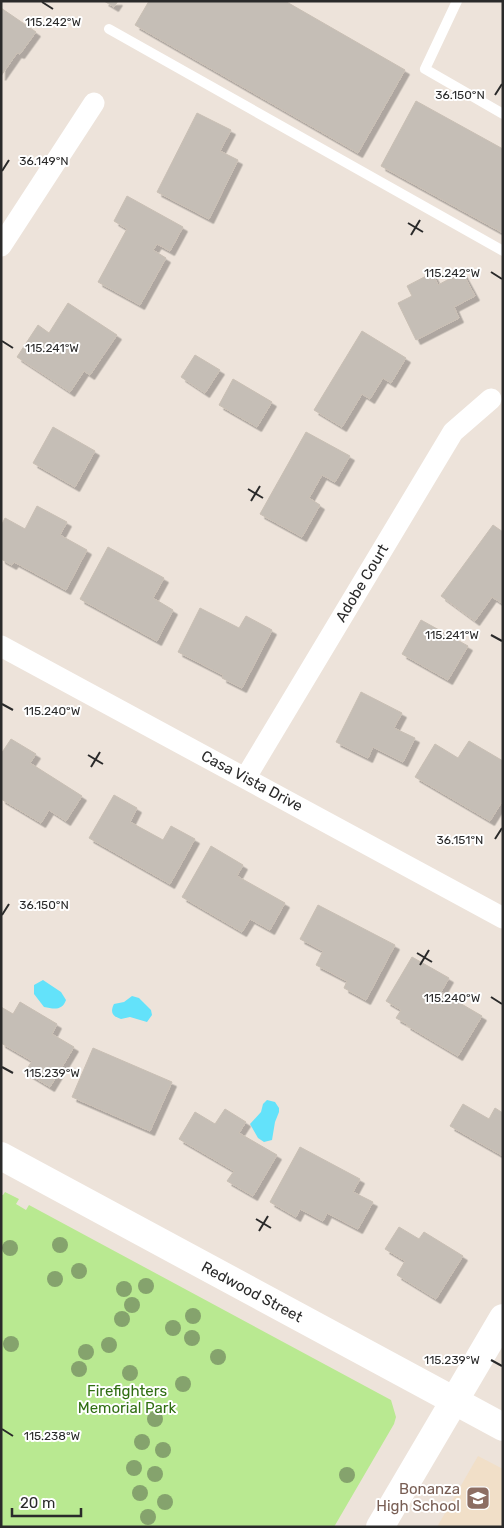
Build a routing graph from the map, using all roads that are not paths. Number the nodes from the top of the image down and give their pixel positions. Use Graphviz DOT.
graph roads {
  1 [pos="457,1"];
  2 [pos="109,29"];
  3 [pos="94,103"];
  4 [pos="503,114"];
  5 [pos="1,246"];
  6 [pos="503,251"];
  7 [pos="491,399"];
  8 [pos="1,646"];
  9 [pos="246,778"];
  10 [pos="503,918"];
  11 [pos="1,1156"];
  12 [pos="503,1318"];
  13 [pos="455,1401"];
  14 [pos="503,1427"];
  15 [pos="380,1527"];
  1 -- 4 [label="lane"];
  2 -- 6 [label="lane"];
  3 -- 5 [label="street"];
  7 -- 9 [label="street, Adobe Court"];
  8 -- 9 [label="street, Casa Vista Drive"];
  9 -- 10 [label="street, Casa Vista Drive"];
  11 -- 13 [label="street, Redwood Street"];
  12 -- 13 [label="street"];
  13 -- 14 [label="street, Redwood Street"];
  13 -- 15 [label="street"];
}
